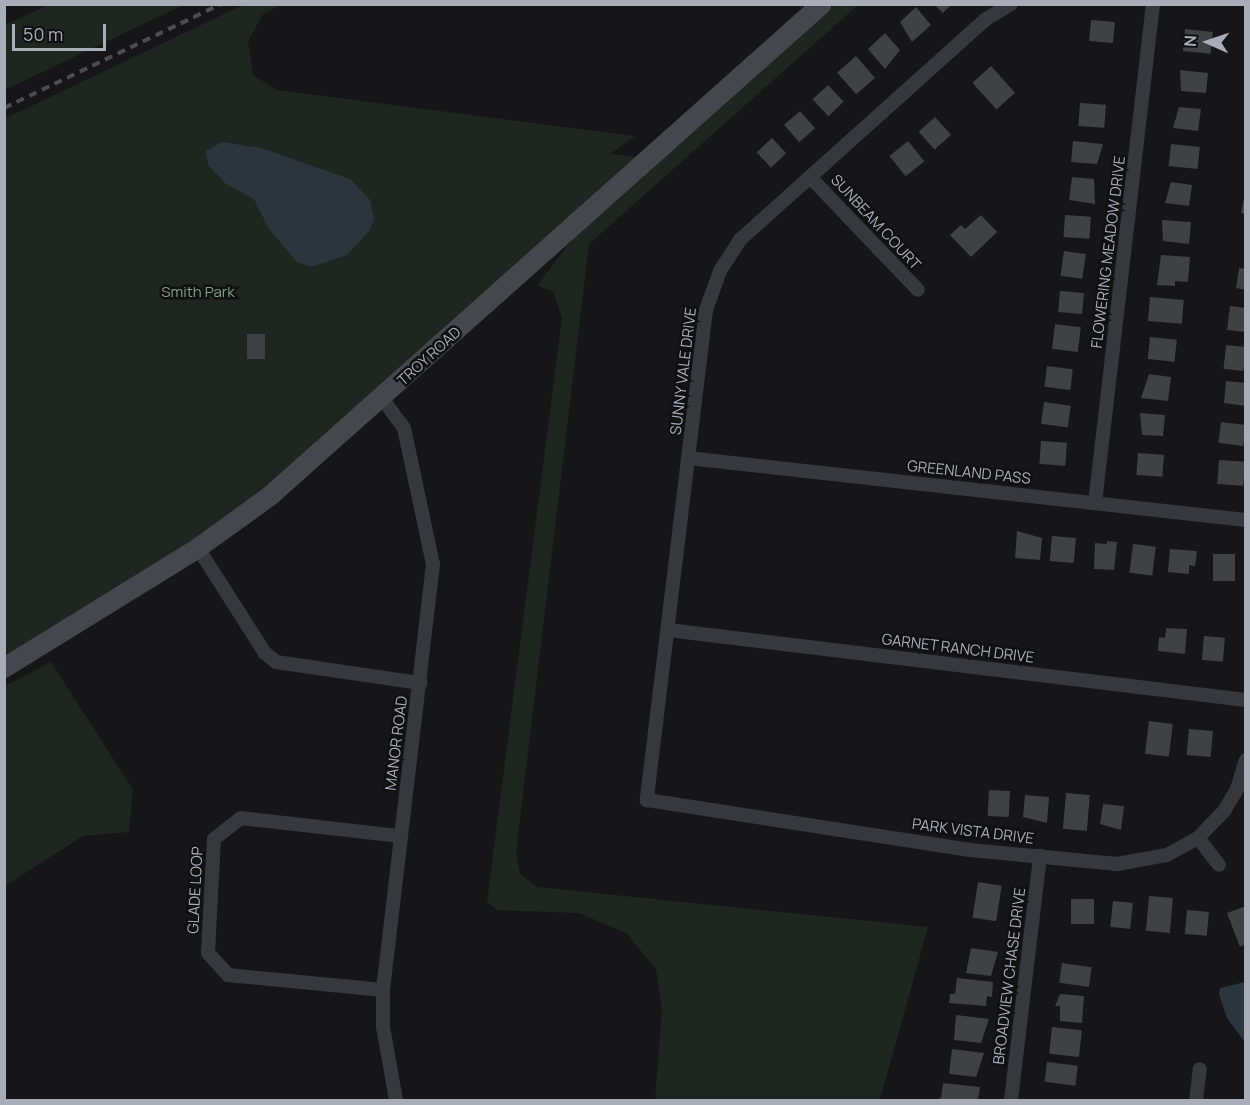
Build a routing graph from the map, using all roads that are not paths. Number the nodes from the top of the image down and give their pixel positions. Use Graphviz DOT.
graph roads {
  1 [pos="822,4"];
  2 [pos="1011,4"];
  3 [pos="1153,4"];
  4 [pos="810,177"];
  5 [pos="918,290"];
  6 [pos="382,398"];
  7 [pos="688,458"];
  8 [pos="1095,503"];
  9 [pos="1245,520"];
  10 [pos="198,548"];
  11 [pos="668,630"];
  12 [pos="4,668"];
  13 [pos="420,683"];
  14 [pos="1245,700"];
  15 [pos="1245,760"];
  16 [pos="647,800"];
  17 [pos="400,837"];
  18 [pos="1198,838"];
  19 [pos="1040,856"];
  20 [pos="1219,864"];
  21 [pos="383,990"];
  22 [pos="1200,1069"];
  23 [pos="396,1101"];
  24 [pos="1011,1101"];
  25 [pos="1196,1101"];
  1 -- 6 [label="street, TROY ROAD"];
  2 -- 4 [label="street, SUNNY VALE DRIVE"];
  3 -- 8 [label="street, FLOWERING MEADOW DRIVE"];
  4 -- 5 [label="street, SUNBEAM COURT"];
  4 -- 7 [label="street, SUNNY VALE DRIVE"];
  6 -- 10 [label="street, TROY ROAD"];
  6 -- 13 [label="street, MANOR ROAD"];
  7 -- 8 [label="street, GREENLAND PASS"];
  7 -- 11 [label="street, SUNNY VALE DRIVE"];
  8 -- 9 [label="street, GREENLAND PASS"];
  10 -- 12 [label="street, TROY ROAD"];
  10 -- 13 [label="street"];
  11 -- 14 [label="street, GARNET RANCH DRIVE"];
  11 -- 16 [label="street, SUNNY VALE DRIVE"];
  13 -- 17 [label="street, MANOR ROAD"];
  15 -- 18 [label="street, PARK VISTA DRIVE"];
  16 -- 19 [label="street, PARK VISTA DRIVE"];
  17 -- 21 [label="street, MANOR ROAD"];
  17 -- 21 [label="street, GLADE LOOP"];
  18 -- 19 [label="street, PARK VISTA DRIVE"];
  18 -- 20 [label="street"];
  19 -- 24 [label="street, BROADVIEW CHASE DRIVE"];
  21 -- 23 [label="street, MANOR ROAD"];
  22 -- 25 [label="street"];
}
